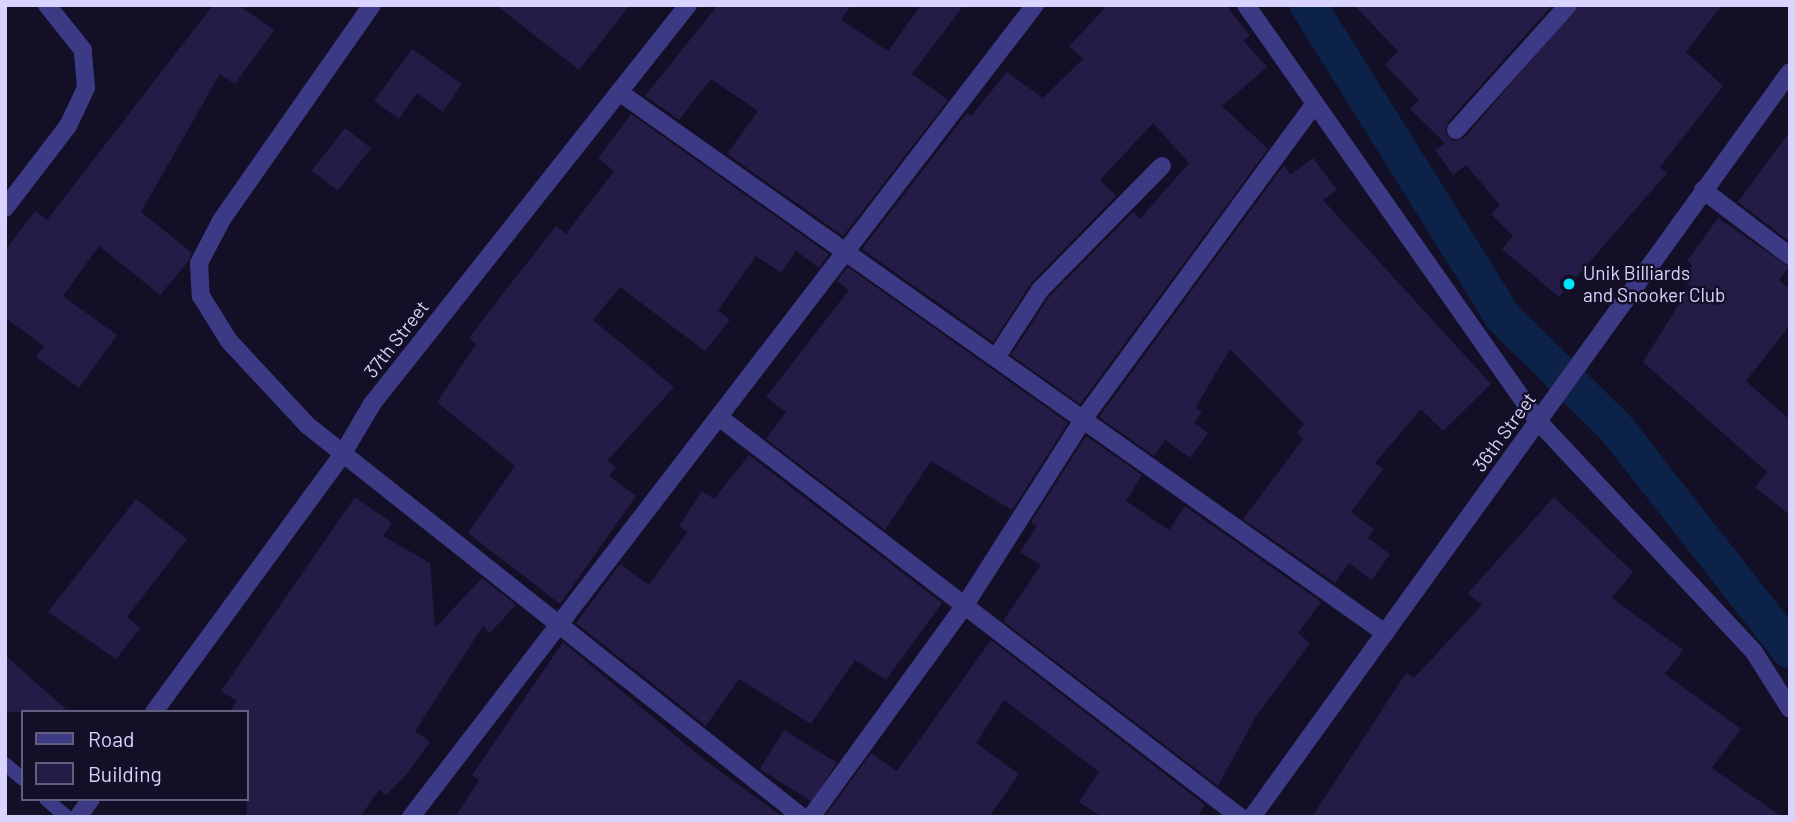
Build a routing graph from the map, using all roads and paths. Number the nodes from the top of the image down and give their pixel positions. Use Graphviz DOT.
graph roads {
  1 [pos="47,5"];
  2 [pos="372,5"];
  3 [pos="688,5"];
  4 [pos="1035,5"];
  5 [pos="1246,5"];
  6 [pos="1568,5"];
  7 [pos="1790,72"];
  8 [pos="619,92"];
  9 [pos="1315,104"];
  10 [pos="1456,130"];
  11 [pos="1162,166"];
  12 [pos="1703,190"];
  13 [pos="5,208"];
  14 [pos="851,252"];
  15 [pos="1790,256"];
  16 [pos="997,356"];
  17 [pos="719,417"];
  18 [pos="1084,418"];
  19 [pos="1537,421"];
  20 [pos="342,455"];
  21 [pos="965,605"];
  22 [pos="558,626"];
  23 [pos="1385,633"];
  24 [pos="1790,709"];
  25 [pos="155,710"];
  26 [pos="5,764"];
  27 [pos="21,777"];
  28 [pos="48,801"];
  29 [pos="90,801"];
  30 [pos="67,817"];
  31 [pos="78,817"];
  32 [pos="411,817"];
  33 [pos="802,817"];
  34 [pos="811,817"];
  35 [pos="1240,817"];
  36 [pos="1252,817"];
  1 -- 13 [label="street"];
  2 -- 20 [label="street"];
  3 -- 8 [label="street, 37th Street"];
  4 -- 14 [label="street"];
  5 -- 9 [label="street"];
  6 -- 10 [label="street"];
  7 -- 12 [label="street, 36th Street"];
  8 -- 14 [label="street"];
  8 -- 20 [label="street, 37th Street"];
  9 -- 18 [label="street"];
  9 -- 19 [label="street"];
  11 -- 16 [label="street"];
  12 -- 15 [label="street"];
  12 -- 19 [label="street, 36th Street"];
  14 -- 16 [label="street"];
  14 -- 17 [label="street"];
  16 -- 18 [label="street"];
  17 -- 21 [label="street"];
  17 -- 22 [label="street"];
  18 -- 21 [label="street"];
  18 -- 23 [label="street"];
  19 -- 23 [label="street, 36th Street"];
  19 -- 24 [label="street"];
  20 -- 22 [label="street"];
  20 -- 25 [label="street, 37th Street"];
  21 -- 34 [label="street"];
  21 -- 35 [label="street"];
  22 -- 32 [label="street"];
  22 -- 33 [label="street"];
  23 -- 36 [label="street, 36th Street"];
  26 -- 27 [label="lane"];
  28 -- 30 [label="lane"];
  29 -- 31 [label="street"];
}
